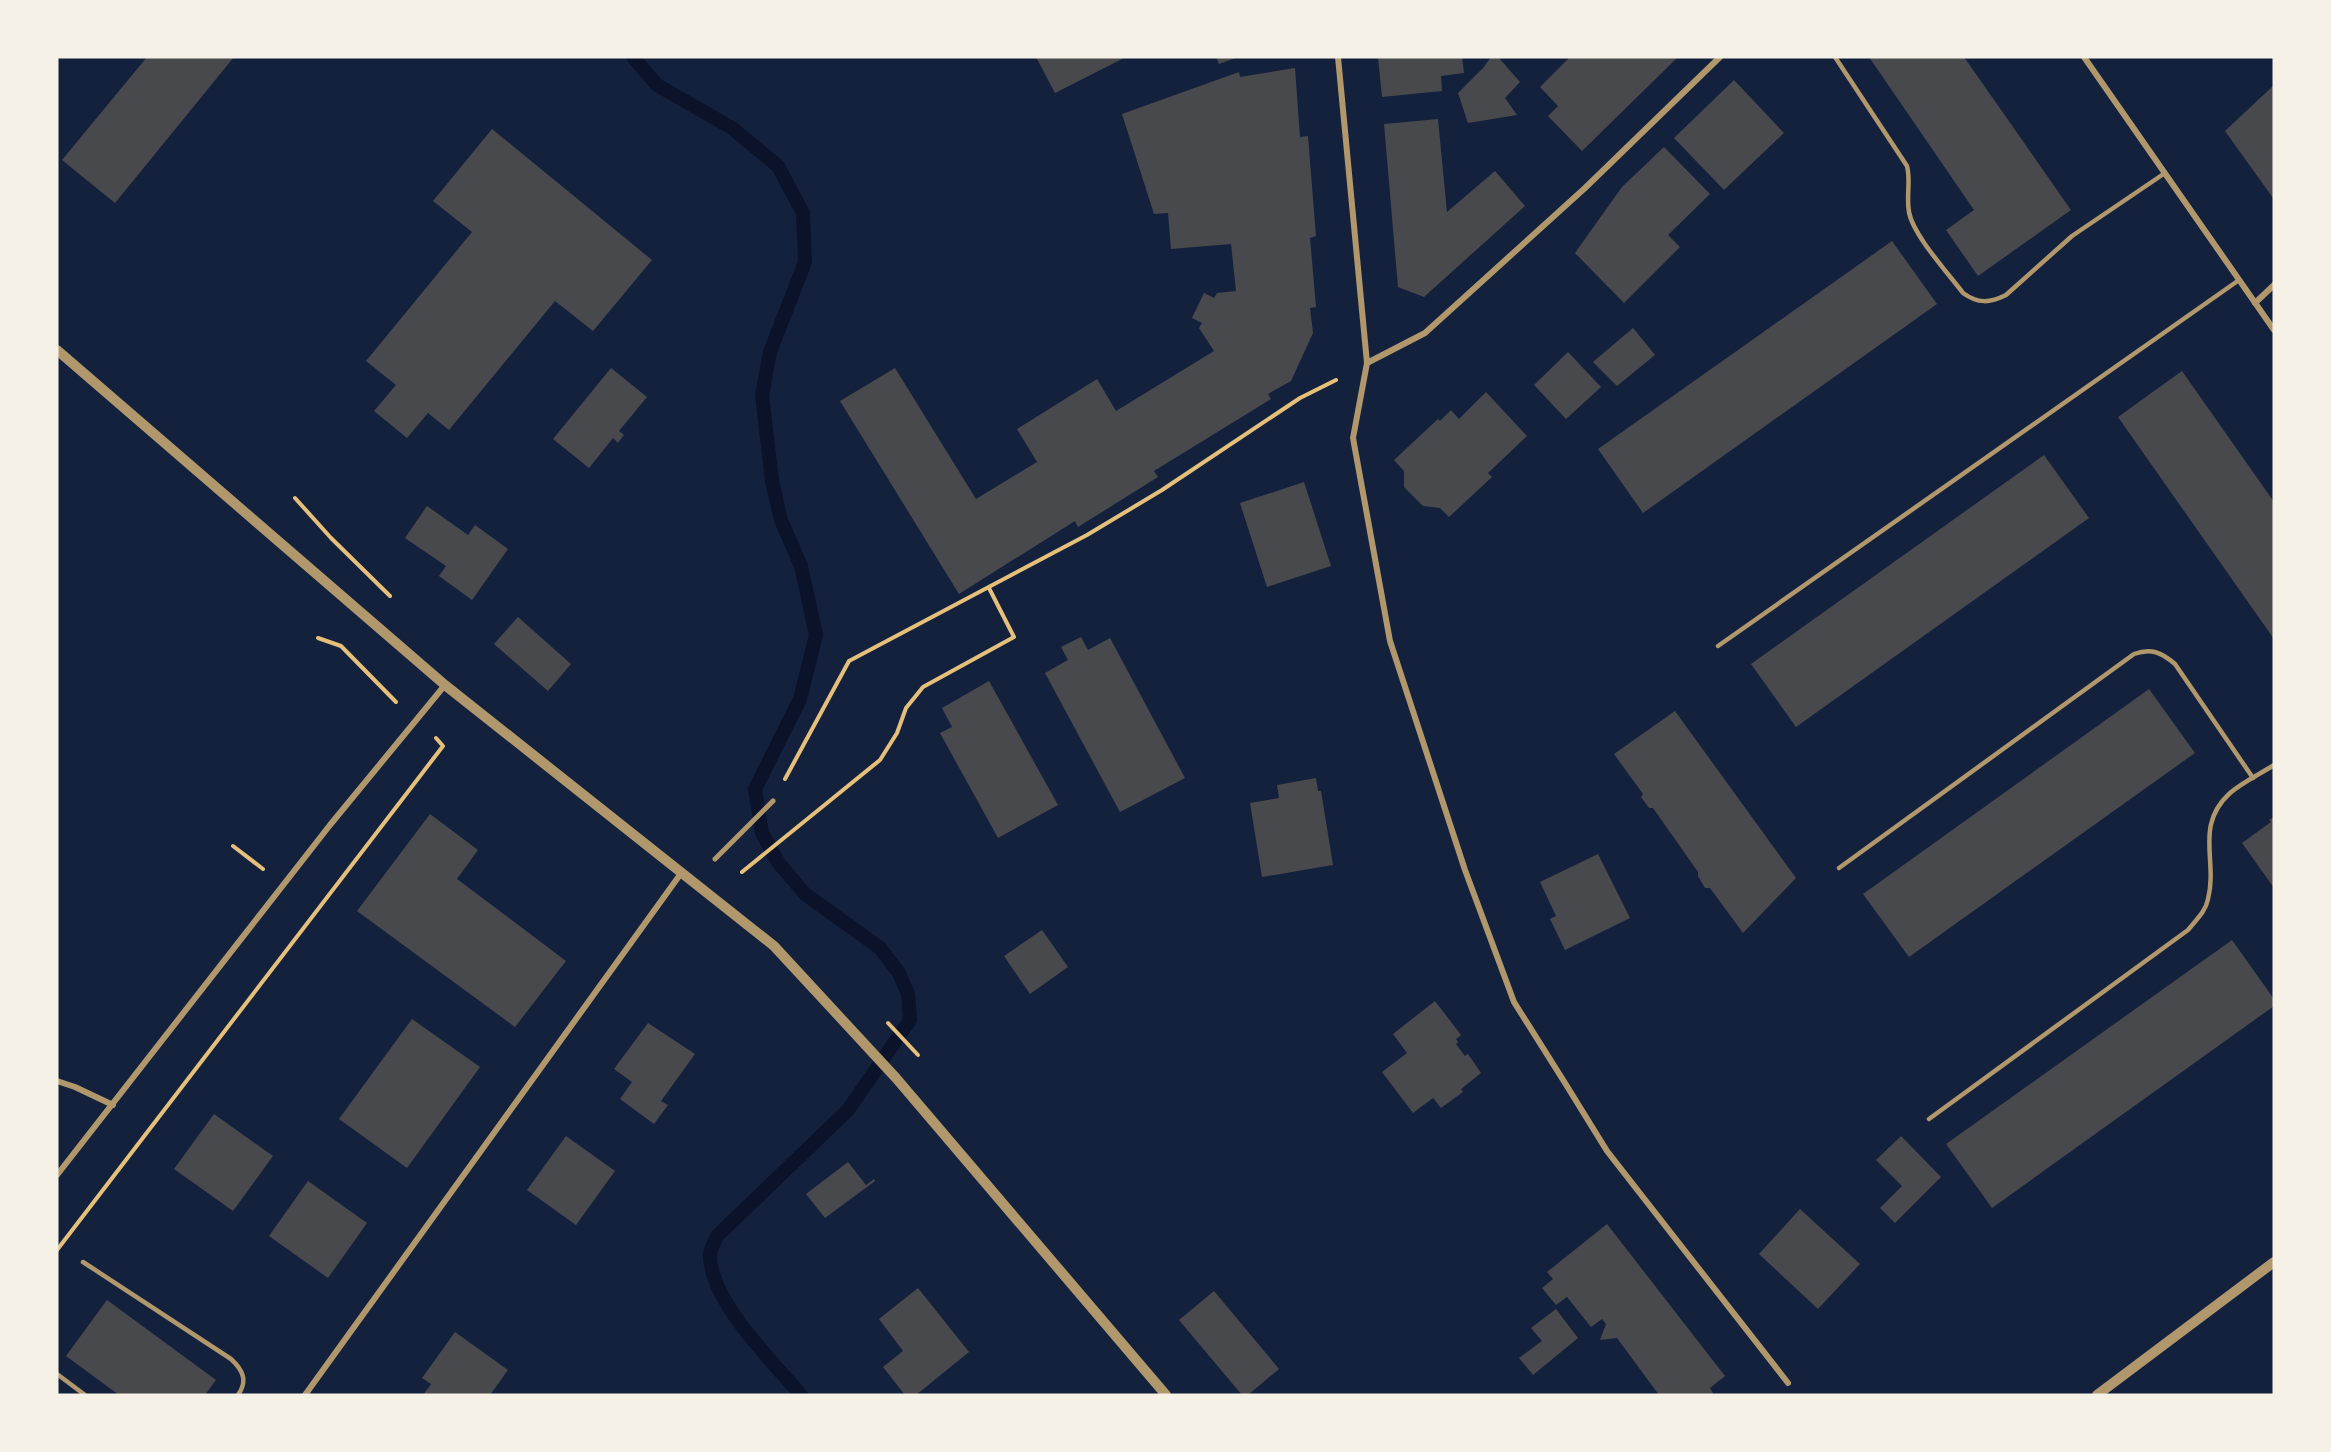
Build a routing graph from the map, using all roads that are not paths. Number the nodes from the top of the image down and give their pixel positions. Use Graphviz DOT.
graph roads {
  1 [pos="1338,57"];
  2 [pos="1720,57"];
  3 [pos="1835,57"];
  4 [pos="2084,57"];
  5 [pos="2164,173"];
  6 [pos="2239,280"];
  7 [pos="2274,285"];
  8 [pos="2255,303"];
  9 [pos="2274,330"];
  10 [pos="57,350"];
  11 [pos="1367,363"];
  12 [pos="1718,646"];
  13 [pos="445,685"];
  14 [pos="2274,765"];
  15 [pos="2253,778"];
  16 [pos="773,801"];
  17 [pos="715,859"];
  18 [pos="1839,868"];
  19 [pos="682,871"];
  20 [pos="57,1081"];
  21 [pos="113,1105"];
  22 [pos="1929,1119"];
  23 [pos="57,1175"];
  24 [pos="83,1262"];
  25 [pos="2274,1262"];
  26 [pos="57,1374"];
  27 [pos="1788,1383"];
  28 [pos="85,1395"];
  29 [pos="238,1395"];
  30 [pos="305,1395"];
  31 [pos="1166,1395"];
  32 [pos="2097,1395"];
  1 -- 11 [label="street"];
  2 -- 11 [label="street"];
  3 -- 5 [label="lane"];
  4 -- 5 [label="street"];
  5 -- 6 [label="street"];
  6 -- 8 [label="street"];
  6 -- 12 [label="lane"];
  7 -- 8 [label="street"];
  8 -- 9 [label="street"];
  10 -- 13 [label="street"];
  11 -- 27 [label="street"];
  13 -- 19 [label="street"];
  13 -- 21 [label="street"];
  14 -- 15 [label="lane"];
  15 -- 18 [label="lane"];
  15 -- 22 [label="lane"];
  16 -- 17 [label="street"];
  19 -- 30 [label="street"];
  19 -- 31 [label="street"];
  20 -- 21 [label="street"];
  21 -- 23 [label="street"];
  24 -- 29 [label="lane"];
  25 -- 32 [label="street"];
  26 -- 28 [label="lane"];
}
